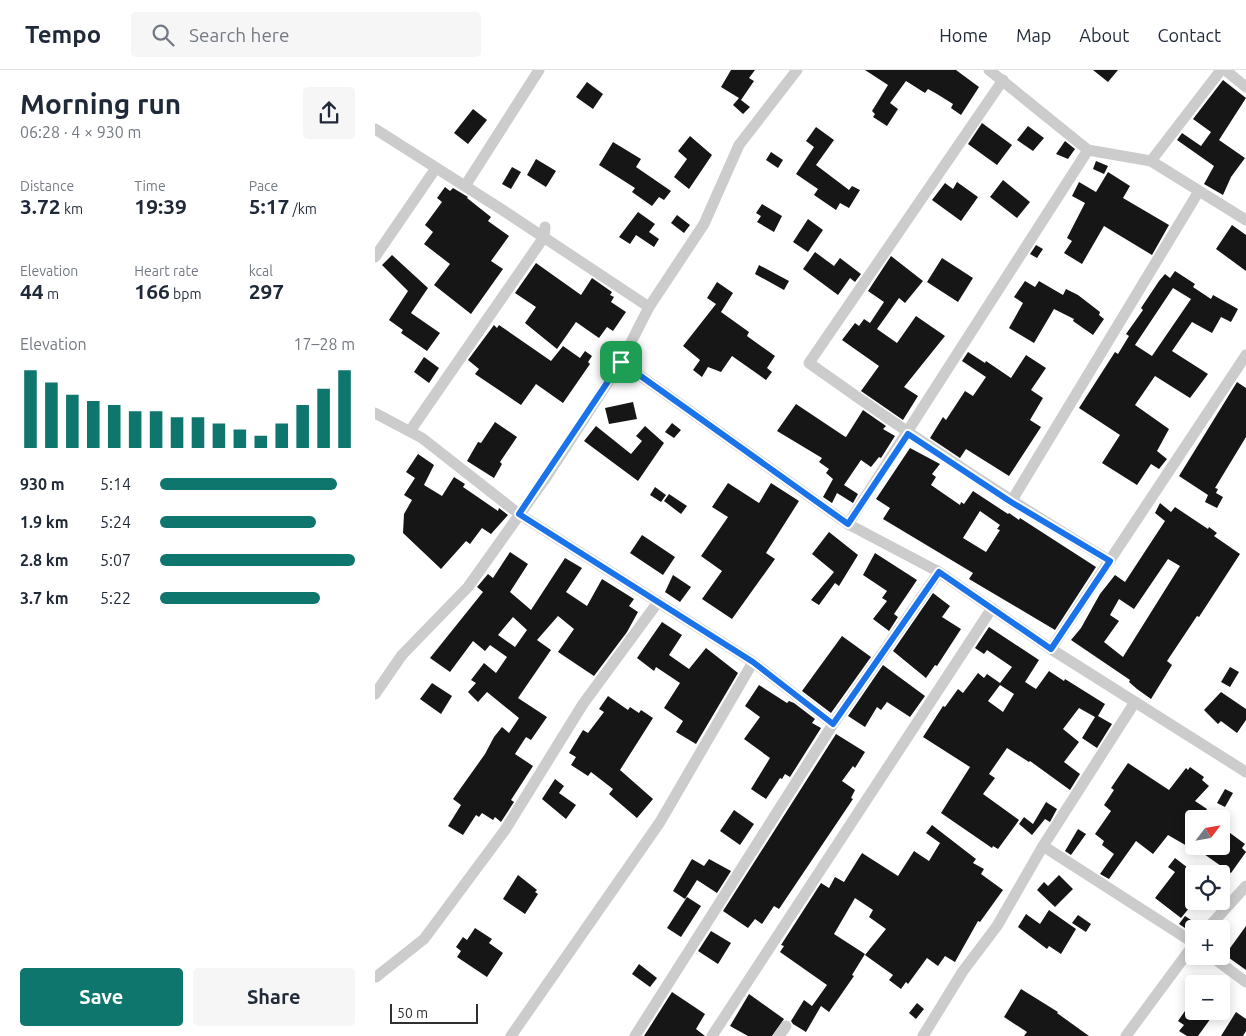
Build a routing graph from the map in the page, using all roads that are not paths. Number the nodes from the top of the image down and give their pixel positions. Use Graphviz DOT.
graph roads {
  1 [pos="539,70"];
  2 [pos="797,70"];
  3 [pos="1223,70"];
  4 [pos="991,71"];
  5 [pos="1003,80"];
  6 [pos="1246,87"];
  7 [pos="375,129"];
  8 [pos="1088,150"];
  9 [pos="1151,161"];
  10 [pos="436,168"];
  11 [pos="465,186"];
  12 [pos="1199,191"];
  13 [pos="1246,220"];
  14 [pos="544,232"];
  15 [pos="375,257"];
  16 [pos="649,307"];
  17 [pos="621,362"];
  18 [pos="1244,362"];
  19 [pos="375,413"];
  20 [pos="410,432"];
  21 [pos="908,434"];
  22 [pos="1011,502"];
  23 [pos="519,514"];
  24 [pos="848,524"];
  25 [pos="1110,561"];
  26 [pos="939,572"];
  27 [pos="658,602"];
  28 [pos="992,608"];
  29 [pos="1051,649"];
  30 [pos="753,662"];
  31 [pos="375,694"];
  32 [pos="1135,702"];
  33 [pos="833,724"];
  34 [pos="1246,772"];
  35 [pos="1043,846"];
  36 [pos="1246,886"];
  37 [pos="1215,920"];
  38 [pos="1185,937"];
  39 [pos="1185,955"];
  40 [pos="1223,965"];
  41 [pos="376,977"];
  42 [pos="1246,982"];
  43 [pos="786,1026"];
  44 [pos="925,1035"];
  45 [pos="511,1036"];
  46 [pos="635,1036"];
  47 [pos="712,1036"];
  48 [pos="779,1036"];
  49 [pos="1126,1036"];
  1 -- 11 [label="street"];
  2 -- 16 [label="street"];
  3 -- 6 [label="street"];
  3 -- 9 [label="street"];
  4 -- 5 [label="street"];
  5 -- 8 [label="street"];
  5 -- 21 [label="street"];
  7 -- 10 [label="street"];
  8 -- 9 [label="street"];
  8 -- 21 [label="street"];
  9 -- 12 [label="street"];
  10 -- 11 [label="street"];
  10 -- 15 [label="street"];
  11 -- 14 [label="street"];
  12 -- 13 [label="street"];
  12 -- 22 [label="street"];
  14 -- 16 [label="street"];
  14 -- 20 [label="street"];
  16 -- 17 [label="street"];
  17 -- 23 [label="street"];
  17 -- 24 [label="street"];
  18 -- 25 [label="street"];
  19 -- 20 [label="street"];
  20 -- 23 [label="street"];
  21 -- 22 [label="street"];
  21 -- 24 [label="street"];
  22 -- 25 [label="street"];
  23 -- 27 [label="street"];
  23 -- 31 [label="street"];
  24 -- 26 [label="street"];
  25 -- 29 [label="street"];
  26 -- 28 [label="street"];
  26 -- 33 [label="street"];
  27 -- 30 [label="street"];
  27 -- 41 [label="street"];
  28 -- 29 [label="street"];
  28 -- 47 [label="street"];
  29 -- 32 [label="street"];
  30 -- 33 [label="street"];
  30 -- 45 [label="street"];
  32 -- 34 [label="street"];
  32 -- 35 [label="street"];
  33 -- 46 [label="street"];
  35 -- 38 [label="street"];
  35 -- 44 [label="street"];
  36 -- 37 [label="street"];
  39 -- 49 [label="street"];
  40 -- 42 [label="street"];
  43 -- 48 [label="street"];
}
